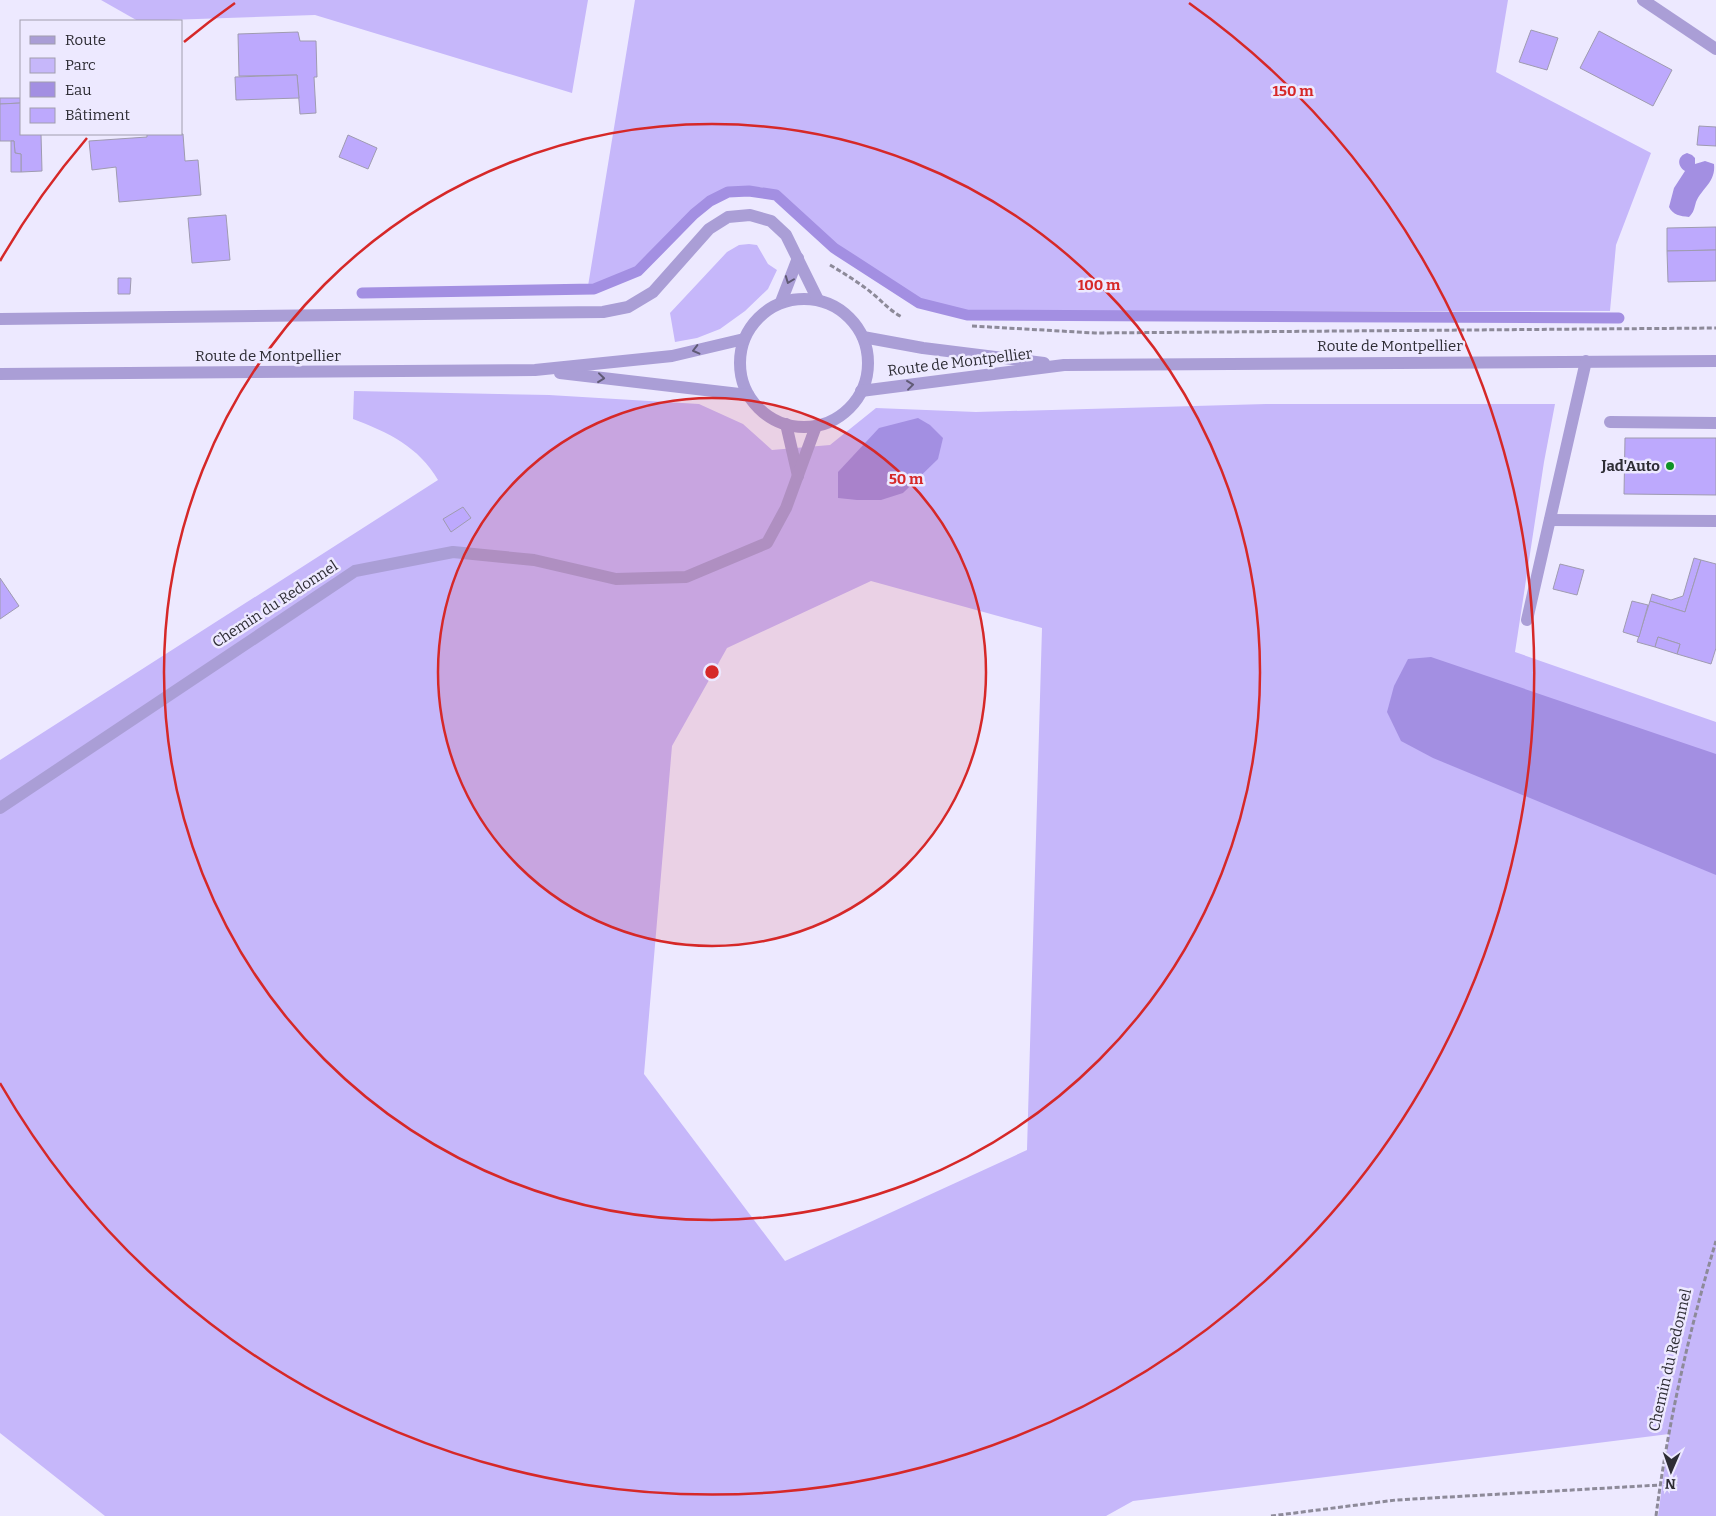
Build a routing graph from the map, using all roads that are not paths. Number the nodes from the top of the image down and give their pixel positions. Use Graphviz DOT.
graph roads {
  1 [pos="1643,0"];
  2 [pos="1716,49"];
  3 [pos="798,258"];
  4 [pos="818,300"];
  5 [pos="781,302"];
  6 [pos="0,319"];
  7 [pos="863,337"];
  8 [pos="744,338"];
  9 [pos="1586,361"];
  10 [pos="1716,361"];
  11 [pos="1064,365"];
  12 [pos="535,370"];
  13 [pos="0,374"];
  14 [pos="861,391"];
  15 [pos="748,395"];
  16 [pos="1610,422"];
  17 [pos="1716,423"];
  18 [pos="786,424"];
  19 [pos="816,426"];
  20 [pos="798,476"];
  21 [pos="1550,520"];
  22 [pos="1716,521"];
  23 [pos="1527,620"];
  24 [pos="0,808"];
  1 -- 2 [label="street"];
  3 -- 4 [label="street"];
  3 -- 5 [label="street, one-way"];
  3 -- 6 [label="street"];
  4 -- 5 [label="street, Route de Montpellier"];
  4 -- 7 [label="street, Route de Montpellier"];
  5 -- 8 [label="street, Route de Montpellier"];
  7 -- 11 [label="street, Route de Montpellier"];
  7 -- 14 [label="street, Route de Montpellier"];
  8 -- 12 [label="street, Route de Montpellier, one-way"];
  8 -- 15 [label="street, Route de Montpellier"];
  9 -- 10 [label="street, Route de Montpellier"];
  9 -- 11 [label="street, Route de Montpellier"];
  9 -- 21 [label="street"];
  14 -- 11 [label="street, Route de Montpellier, one-way"];
  12 -- 13 [label="street, Route de Montpellier"];
  12 -- 15 [label="street, Route de Montpellier, one-way"];
  14 -- 19 [label="street, Route de Montpellier"];
  15 -- 18 [label="street, Route de Montpellier"];
  16 -- 17 [label="street"];
  18 -- 19 [label="street, Route de Montpellier"];
  18 -- 20 [label="street"];
  19 -- 20 [label="street, Chemin du Redonnel"];
  20 -- 24 [label="street, Chemin du Redonnel"];
  21 -- 22 [label="street"];
  21 -- 23 [label="street"];
}
